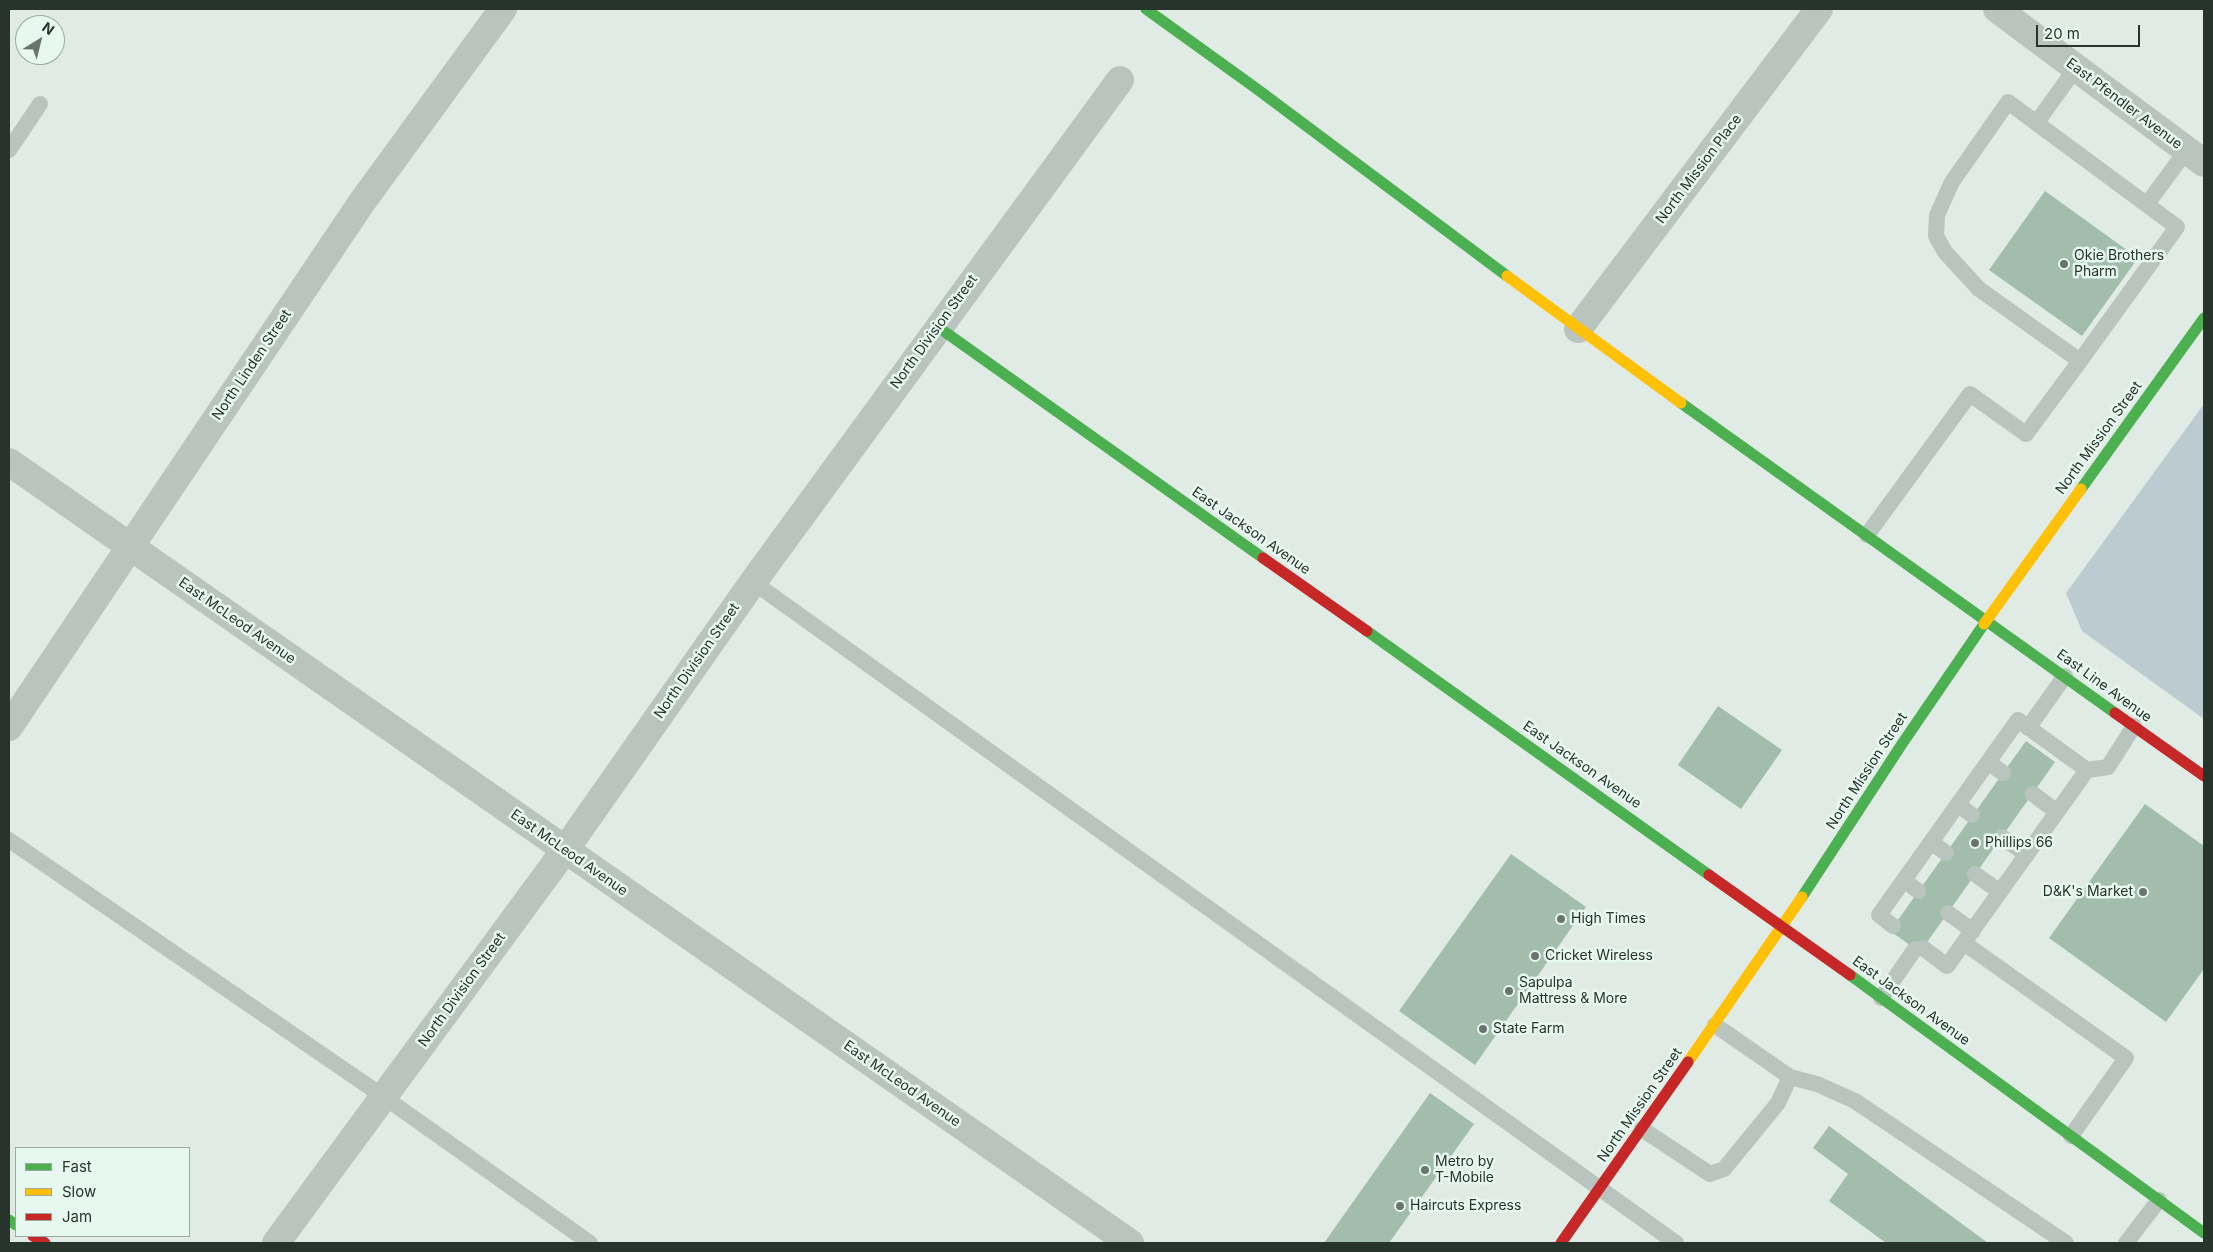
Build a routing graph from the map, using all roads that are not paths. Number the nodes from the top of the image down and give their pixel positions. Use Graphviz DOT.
graph roads {
  1 [pos="503,9"];
  2 [pos="1146,9"];
  3 [pos="1819,9"];
  4 [pos="1997,9"];
  5 [pos="2076,68"];
  6 [pos="1120,80"];
  7 [pos="40,104"];
  8 [pos="2037,122"];
  9 [pos="9,150"];
  10 [pos="2195,156"];
  11 [pos="2147,204"];
  12 [pos="2204,318"];
  13 [pos="938,327"];
  14 [pos="1578,329"];
  15 [pos="2080,361"];
  16 [pos="9,462"];
  17 [pos="1867,535"];
  18 [pos="130,548"];
  19 [pos="753,582"];
  20 [pos="1986,620"];
  21 [pos="2065,676"];
  22 [pos="2134,726"];
  23 [pos="9,727"];
  24 [pos="2028,728"];
  25 [pos="1988,762"];
  26 [pos="2087,770"];
  27 [pos="2003,773"];
  28 [pos="2204,776"];
  29 [pos="2033,794"];
  30 [pos="1958,805"];
  31 [pos="2057,812"];
  32 [pos="1972,816"];
  33 [pos="2002,837"];
  34 [pos="9,840"];
  35 [pos="1931,842"];
  36 [pos="565,850"];
  37 [pos="1946,853"];
  38 [pos="2027,855"];
  39 [pos="1975,874"];
  40 [pos="1904,880"];
  41 [pos="1918,891"];
  42 [pos="2000,892"];
  43 [pos="1948,913"];
  44 [pos="1893,926"];
  45 [pos="1783,927"];
  46 [pos="1968,937"];
  47 [pos="1881,998"];
  48 [pos="1715,1025"];
  49 [pos="1790,1077"];
  50 [pos="384,1097"];
  51 [pos="1642,1129"];
  52 [pos="2070,1136"];
  53 [pos="1599,1189"];
  54 [pos="2160,1200"];
  55 [pos="2204,1233"];
  56 [pos="276,1243"];
  57 [pos="590,1243"];
  58 [pos="1130,1243"];
  59 [pos="1560,1243"];
  60 [pos="1676,1243"];
  61 [pos="2066,1243"];
  62 [pos="2126,1243"];
  1 -- 18 [label="street, North Linden Street"];
  2 -- 14 [label="street, East Line Avenue"];
  3 -- 14 [label="street, North Mission Place"];
  4 -- 5 [label="street, East Pfendler Avenue"];
  5 -- 8 [label="lane"];
  5 -- 10 [label="street, East Pfendler Avenue"];
  6 -- 13 [label="street, North Division Street"];
  7 -- 9 [label="lane"];
  8 -- 11 [label="lane"];
  8 -- 15 [label="lane"];
  10 -- 11 [label="lane"];
  11 -- 15 [label="lane"];
  12 -- 20 [label="street, North Mission Street"];
  13 -- 19 [label="street, North Division Street"];
  13 -- 45 [label="street, East Jackson Avenue"];
  14 -- 17 [label="street, East Line Avenue"];
  15 -- 17 [label="lane"];
  16 -- 18 [label="street, East McLeod Avenue"];
  17 -- 20 [label="street, East Line Avenue"];
  18 -- 23 [label="street, North Linden Street"];
  18 -- 36 [label="street, East McLeod Avenue"];
  19 -- 36 [label="street, North Division Street"];
  19 -- 53 [label="lane"];
  20 -- 21 [label="street, East Line Avenue"];
  20 -- 45 [label="street, North Mission Street"];
  21 -- 22 [label="street, East Line Avenue"];
  21 -- 24 [label="lane"];
  22 -- 26 [label="lane"];
  22 -- 28 [label="street, East Line Avenue"];
  24 -- 25 [label="lane"];
  24 -- 26 [label="lane"];
  25 -- 27 [label="lane"];
  25 -- 30 [label="lane"];
  26 -- 31 [label="lane"];
  29 -- 31 [label="lane"];
  30 -- 32 [label="lane"];
  30 -- 35 [label="lane"];
  31 -- 38 [label="lane"];
  33 -- 38 [label="lane"];
  34 -- 50 [label="lane"];
  35 -- 37 [label="lane"];
  35 -- 40 [label="lane"];
  36 -- 50 [label="street, North Division Street"];
  36 -- 58 [label="street, East McLeod Avenue"];
  38 -- 42 [label="lane"];
  39 -- 42 [label="lane"];
  40 -- 41 [label="lane"];
  40 -- 44 [label="lane"];
  42 -- 46 [label="lane"];
  43 -- 46 [label="lane"];
  45 -- 47 [label="street, East Jackson Avenue"];
  45 -- 48 [label="street, North Mission Street"];
  46 -- 47 [label="lane"];
  46 -- 52 [label="lane"];
  47 -- 52 [label="street, East Jackson Avenue"];
  48 -- 49 [label="lane"];
  48 -- 51 [label="street, North Mission Street"];
  49 -- 51 [label="lane"];
  49 -- 61 [label="lane"];
  50 -- 56 [label="street, North Division Street"];
  50 -- 57 [label="lane"];
  51 -- 53 [label="street, North Mission Street"];
  52 -- 54 [label="street, East Jackson Avenue"];
  53 -- 59 [label="street, North Mission Street"];
  53 -- 60 [label="lane"];
  54 -- 55 [label="street, East Jackson Avenue"];
  54 -- 62 [label="lane"];
}
